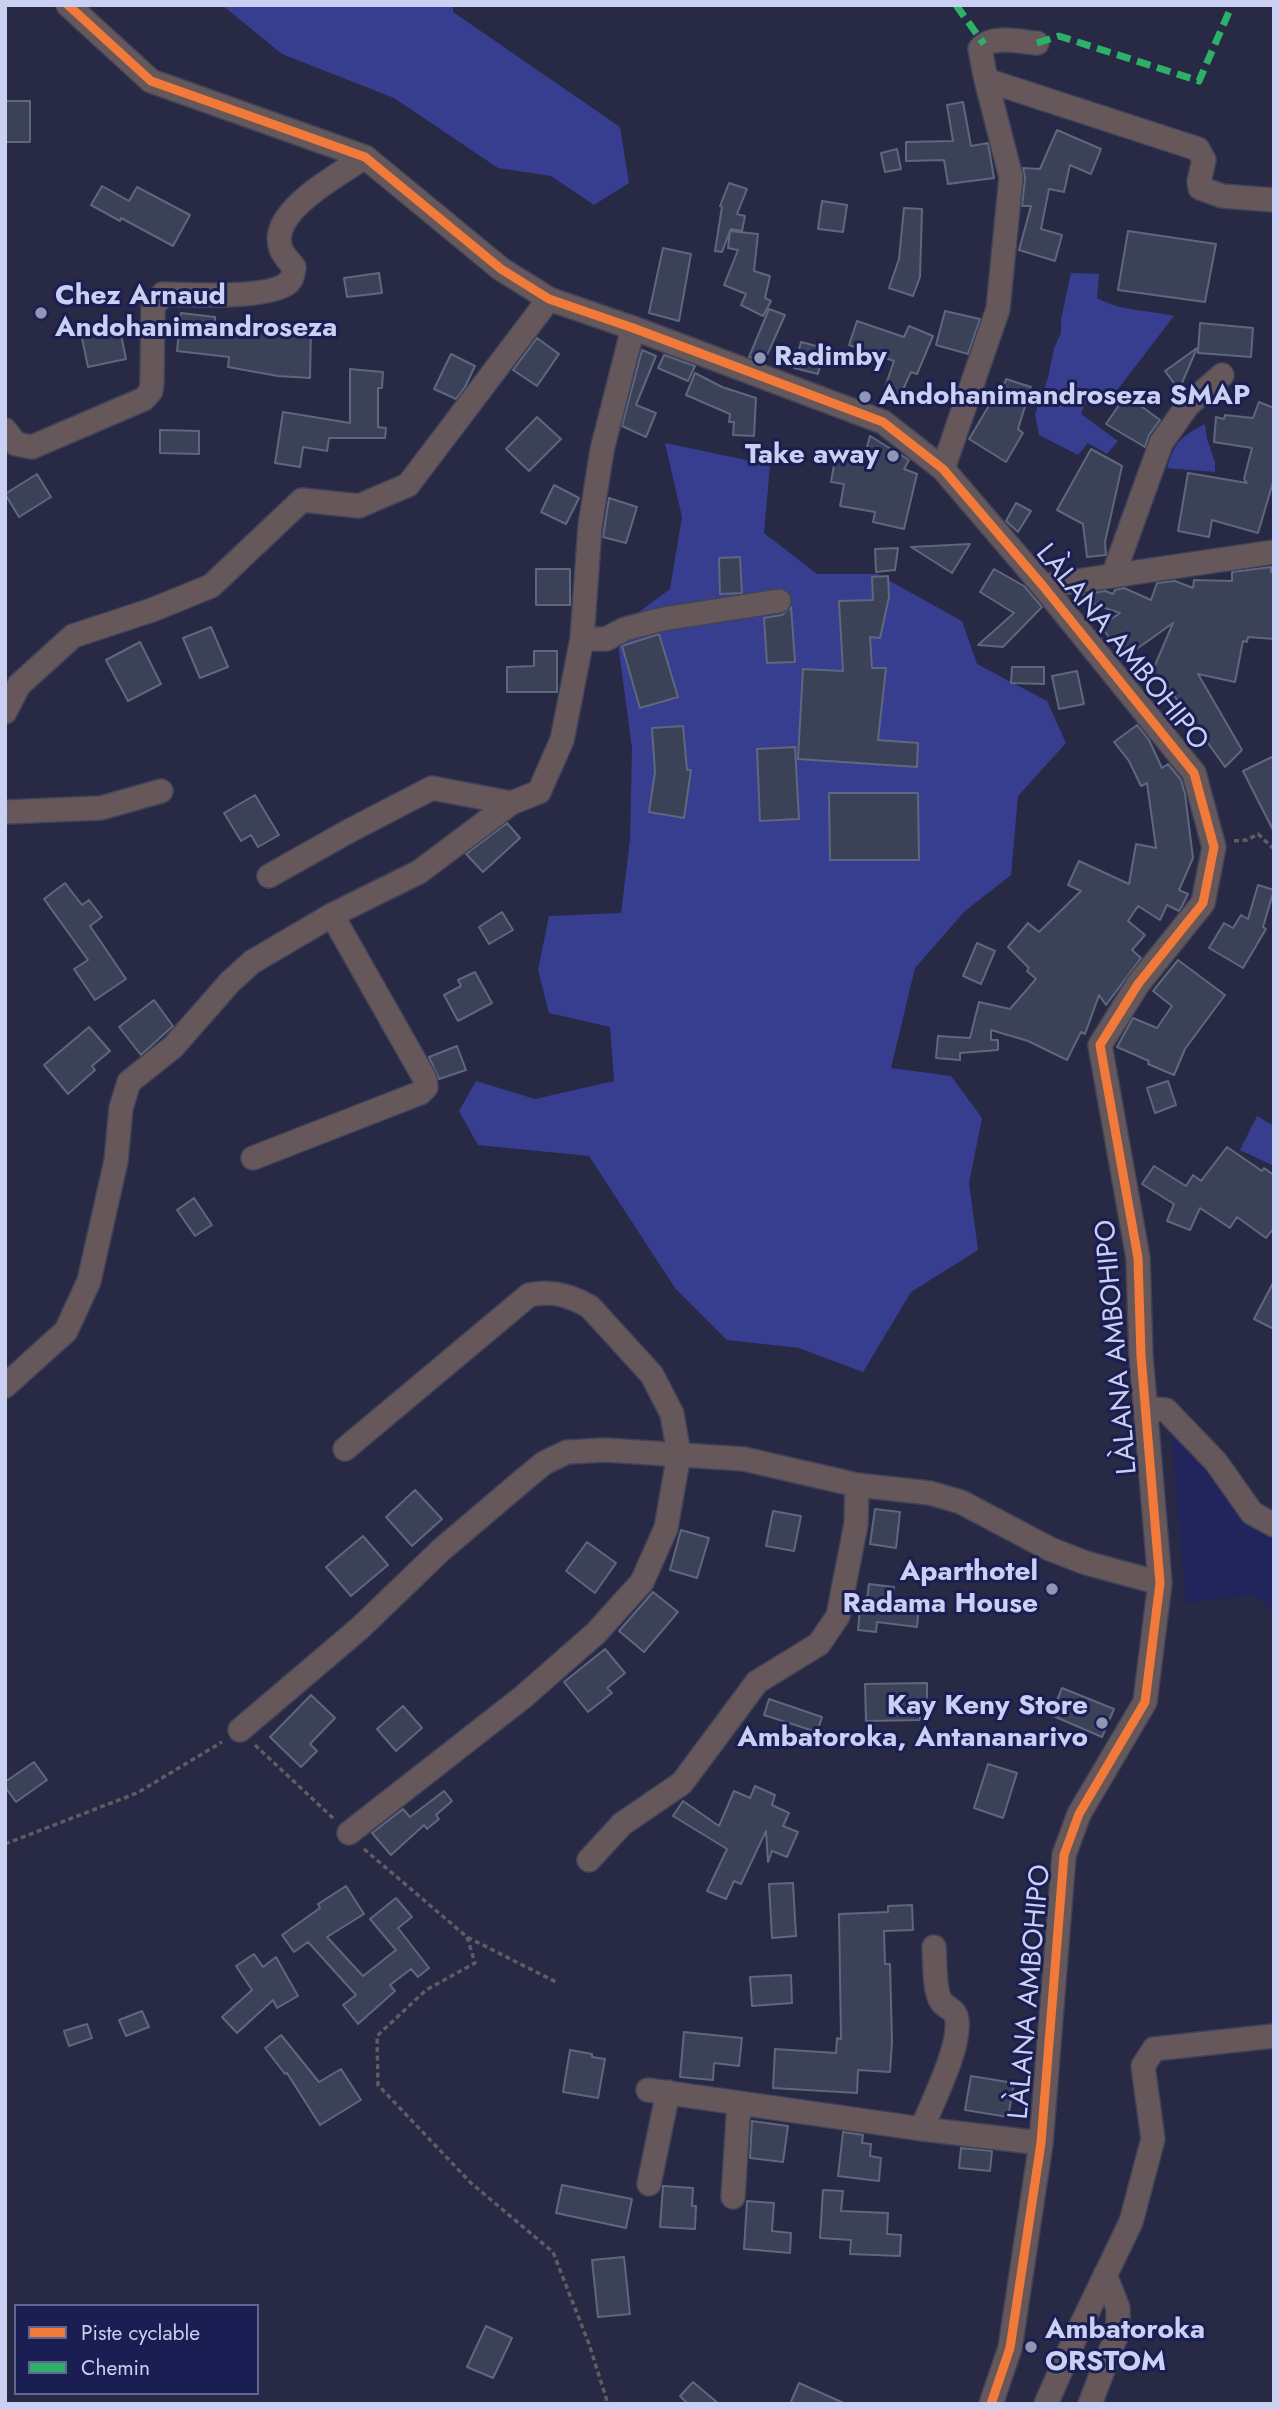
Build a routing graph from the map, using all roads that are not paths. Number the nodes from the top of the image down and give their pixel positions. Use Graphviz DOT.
graph roads {
  1 [pos="68,5"];
  2 [pos="1037,43"];
  3 [pos="986,80"];
  4 [pos="365,156"];
  5 [pos="1274,200"];
  6 [pos="549,299"];
  7 [pos="633,328"];
  8 [pos="1222,375"];
  9 [pos="5,430"];
  10 [pos="943,469"];
  11 [pos="1274,552"];
  12 [pos="1113,576"];
  13 [pos="1043,586"];
  14 [pos="779,601"];
  15 [pos="582,639"];
  16 [pos="5,712"];
  17 [pos="161,791"];
  18 [pos="511,803"];
  19 [pos="5,812"];
  20 [pos="269,876"];
  21 [pos="332,915"];
  22 [pos="253,1158"];
  23 [pos="5,1386"];
  24 [pos="1146,1408"];
  25 [pos="345,1449"];
  26 [pos="679,1454"];
  27 [pos="857,1485"];
  28 [pos="1274,1525"];
  29 [pos="1160,1583"];
  30 [pos="240,1730"];
  31 [pos="349,1833"];
  32 [pos="589,1860"];
  33 [pos="934,1947"];
  34 [pos="1274,2036"];
  35 [pos="739,2103"];
  36 [pos="922,2129"];
  37 [pos="1041,2143"];
  38 [pos="649,2184"];
  39 [pos="733,2197"];
  40 [pos="1105,2275"];
  41 [pos="991,2404"];
  42 [pos="1046,2404"];
  43 [pos="1090,2404"];
  1 -- 4 [label="street, LÀLANA AMBOHIPO"];
  2 -- 3 [label="street"];
  3 -- 5 [label="street"];
  3 -- 10 [label="street"];
  4 -- 6 [label="street, LÀLANA AMBOHIPO"];
  4 -- 9 [label="street"];
  6 -- 7 [label="street, LÀLANA AMBOHIPO"];
  6 -- 16 [label="street"];
  7 -- 10 [label="street, LÀLANA AMBOHIPO"];
  7 -- 15 [label="street"];
  8 -- 12 [label="street"];
  10 -- 13 [label="street, LÀLANA AMBOHIPO"];
  11 -- 12 [label="street"];
  12 -- 13 [label="street"];
  13 -- 24 [label="street, LÀLANA AMBOHIPO"];
  14 -- 15 [label="street"];
  15 -- 18 [label="street"];
  17 -- 19 [label="street"];
  18 -- 20 [label="street"];
  18 -- 21 [label="street"];
  21 -- 22 [label="street"];
  21 -- 23 [label="street"];
  24 -- 28 [label="street"];
  24 -- 29 [label="street, LÀLANA AMBOHIPO"];
  25 -- 26 [label="street"];
  26 -- 27 [label="street"];
  26 -- 30 [label="street"];
  26 -- 31 [label="street"];
  27 -- 29 [label="street"];
  27 -- 32 [label="street"];
  29 -- 37 [label="street, LÀLANA AMBOHIPO"];
  33 -- 36 [label="street"];
  34 -- 40 [label="street"];
  35 -- 36 [label="street"];
  35 -- 38 [label="street"];
  35 -- 39 [label="street"];
  36 -- 37 [label="street"];
  37 -- 41 [label="street, LÀLANA AMBOHIPO"];
  40 -- 42 [label="street"];
  40 -- 43 [label="street"];
}
